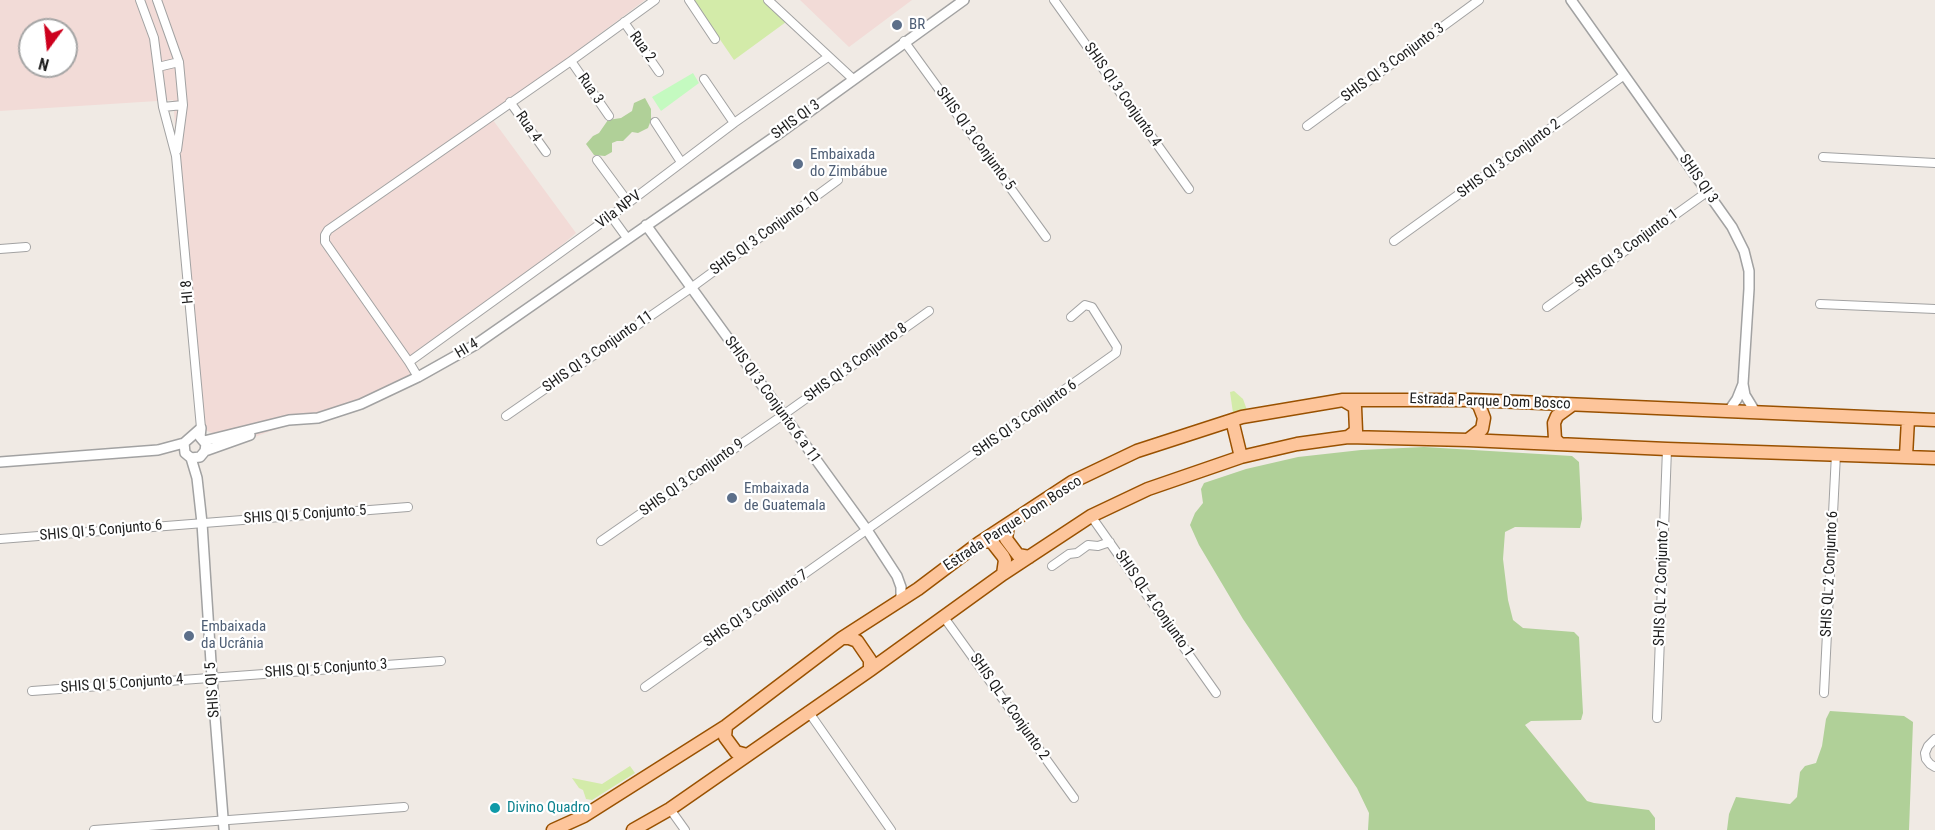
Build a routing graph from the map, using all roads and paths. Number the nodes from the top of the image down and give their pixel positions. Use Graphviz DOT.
graph roads {
  1 [pos="140,0"];
  2 [pos="157,0"];
  3 [pos="655,0"];
  4 [pos="689,0"];
  5 [pos="768,0"];
  6 [pos="964,0"];
  7 [pos="1054,0"];
  8 [pos="1479,0"];
  9 [pos="1571,0"];
  10 [pos="624,22"];
  11 [pos="169,33"];
  12 [pos="154,38"];
  13 [pos="715,39"];
  14 [pos="904,41"];
  15 [pos="828,57"];
  16 [pos="571,61"];
  17 [pos="179,62"];
  18 [pos="158,67"];
  19 [pos="659,72"];
  20 [pos="1623,76"];
  21 [pos="704,78"];
  22 [pos="853,79"];
  23 [pos="510,102"];
  24 [pos="183,105"];
  25 [pos="163,107"];
  26 [pos="609,116"];
  27 [pos="655,122"];
  28 [pos="734,123"];
  29 [pos="1307,126"];
  30 [pos="546,152"];
  31 [pos="176,156"];
  32 [pos="1823,157"];
  33 [pos="597,160"];
  34 [pos="681,162"];
  35 [pos="1935,163"];
  36 [pos="838,180"];
  37 [pos="1189,189"];
  38 [pos="1707,192"];
  39 [pos="628,202"];
  40 [pos="611,216"];
  41 [pos="646,225"];
  42 [pos="1046,237"];
  43 [pos="627,238"];
  44 [pos="1394,241"];
  45 [pos="27,247"];
  46 [pos="0,249"];
  47 [pos="691,288"];
  48 [pos="1820,304"];
  49 [pos="1548,306"];
  50 [pos="1935,309"];
  51 [pos="929,310"];
  52 [pos="1071,317"];
  53 [pos="409,362"];
  54 [pos="418,377"];
  55 [pos="1743,384"];
  56 [pos="1342,400"];
  57 [pos="1472,400"];
  58 [pos="1499,401"];
  59 [pos="1572,405"];
  60 [pos="1728,412"];
  61 [pos="1756,413"];
  62 [pos="783,415"];
  63 [pos="506,416"];
  64 [pos="1908,419"];
  65 [pos="289,420"];
  66 [pos="1232,420"];
  67 [pos="1935,420"];
  68 [pos="201,428"];
  69 [pos="1348,437"];
  70 [pos="1468,440"];
  71 [pos="204,441"];
  72 [pos="1497,441"];
  73 [pos="1559,443"];
  74 [pos="1667,449"];
  75 [pos="193,453"];
  76 [pos="1836,454"];
  77 [pos="1906,456"];
  78 [pos="1241,457"];
  79 [pos="1935,458"];
  80 [pos="0,462"];
  81 [pos="408,507"];
  82 [pos="1091,516"];
  83 [pos="202,523"];
  84 [pos="1008,525"];
  85 [pos="867,530"];
  86 [pos="0,539"];
  87 [pos="601,541"];
  88 [pos="1110,542"];
  89 [pos="979,543"];
  90 [pos="1029,557"];
  91 [pos="1052,566"];
  92 [pos="1003,574"];
  93 [pos="897,576"];
  94 [pos="918,588"];
  95 [pos="901,600"];
  96 [pos="944,616"];
  97 [pos="865,623"];
  98 [pos="842,638"];
  99 [pos="888,657"];
  100 [pos="441,661"];
  101 [pos="870,670"];
  102 [pos="212,678"];
  103 [pos="645,687"];
  104 [pos="32,691"];
  105 [pos="1216,693"];
  106 [pos="1824,693"];
  107 [pos="808,711"];
  108 [pos="1657,718"];
  109 [pos="726,726"];
  110 [pos="712,735"];
  111 [pos="1935,739"];
  112 [pos="747,755"];
  113 [pos="732,765"];
  114 [pos="1935,767"];
  115 [pos="1074,798"];
  116 [pos="404,807"];
  117 [pos="670,809"];
  118 [pos="224,825"];
  119 [pos="94,830"];
  120 [pos="554,830"];
  121 [pos="633,830"];
  122 [pos="685,830"];
  123 [pos="891,830"];
  1 -- 12 [label="street, HI 8"];
  2 -- 11 [label="street, HI 8"];
  3 -- 10 [label="street"];
  4 -- 13 [label="street"];
  5 -- 15 [label="street"];
  6 -- 14 [label="street, SHIS QI 3"];
  7 -- 37 [label="street, SHIS QI 3 Conjunto 4"];
  8 -- 29 [label="street, SHIS QI 3 Conjunto 3"];
  9 -- 20 [label="street, SHIS QI 3"];
  10 -- 16 [label="street"];
  10 -- 19 [label="street, Rua 2"];
  11 -- 12 [label="street"];
  11 -- 17 [label="street, HI 8"];
  12 -- 18 [label="street, HI 8"];
  14 -- 22 [label="street, SHIS QI 3"];
  14 -- 42 [label="street, SHIS QI 3 Conjunto 5"];
  15 -- 22 [label="street"];
  15 -- 28 [label="street, Vila NPV"];
  16 -- 23 [label="street"];
  16 -- 26 [label="street, Rua 3"];
  17 -- 18 [label="street"];
  17 -- 24 [label="street, HI 8"];
  18 -- 25 [label="street, HI 8"];
  20 -- 38 [label="street, SHIS QI 3"];
  20 -- 44 [label="street, SHIS QI 3 Conjunto 2"];
  21 -- 28 [label="street"];
  22 -- 41 [label="street, SHIS QI 3"];
  23 -- 30 [label="street, Rua 4"];
  23 -- 53 [label="street"];
  24 -- 25 [label="street"];
  24 -- 31 [label="street, HI 8"];
  25 -- 31 [label="street, HI 8"];
  27 -- 34 [label="street"];
  28 -- 34 [label="street, Vila NPV"];
  31 -- 68 [label="street, HI 8"];
  32 -- 35 [label="street"];
  33 -- 39 [label="street"];
  34 -- 39 [label="street, Vila NPV"];
  36 -- 47 [label="street, SHIS QI 3 Conjunto 10"];
  38 -- 49 [label="street, SHIS QI 3 Conjunto 1"];
  38 -- 55 [label="street, SHIS QI 3"];
  39 -- 40 [label="street, Vila NPV"];
  40 -- 43 [label="street"];
  40 -- 53 [label="street, Vila NPV"];
  41 -- 43 [label="street, SHIS QI 3"];
  41 -- 47 [label="street, SHIS QI 3 Conjunto 6 a 11"];
  43 -- 54 [label="street, HI 4"];
  45 -- 46 [label="street"];
  47 -- 62 [label="street, SHIS QI 3 Conjunto 6 a 11"];
  47 -- 63 [label="street, SHIS QI 3 Conjunto 11"];
  48 -- 50 [label="street"];
  51 -- 62 [label="street, SHIS QI 3 Conjunto 8"];
  52 -- 85 [label="street, SHIS QI 3 Conjunto 6"];
  53 -- 54 [label="street"];
  54 -- 65 [label="street, HI 4"];
  55 -- 60 [label="street, SHIS QI 3"];
  55 -- 61 [label="street, SHIS QI 3"];
  56 -- 57 [label="main road, Estrada Parque Dom Bosco"];
  56 -- 66 [label="main road, Estrada Parque Dom Bosco"];
  56 -- 69 [label="main road"];
  57 -- 58 [label="main road, Estrada Parque Dom Bosco"];
  57 -- 70 [label="main road"];
  58 -- 59 [label="main road, Estrada Parque Dom Bosco"];
  58 -- 72 [label="main road"];
  59 -- 60 [label="main road, Estrada Parque Dom Bosco"];
  59 -- 73 [label="main road"];
  60 -- 61 [label="main road, Estrada Parque Dom Bosco"];
  61 -- 64 [label="main road, Estrada Parque Dom Bosco"];
  62 -- 85 [label="street, SHIS QI 3 Conjunto 6 a 11"];
  62 -- 87 [label="street, SHIS QI 3 Conjunto 9"];
  64 -- 67 [label="main road, Estrada Parque Dom Bosco"];
  64 -- 77 [label="main road"];
  65 -- 71 [label="street, HI 4"];
  65 -- 75 [label="street, HI 4"];
  66 -- 78 [label="main road"];
  66 -- 84 [label="main road, Estrada Parque Dom Bosco"];
  68 -- 71 [label="street, SHIS QI 5"];
  68 -- 75 [label="street"];
  69 -- 70 [label="main road"];
  69 -- 78 [label="main road"];
  70 -- 72 [label="main road"];
  71 -- 75 [label="street, SHIS QI 5"];
  72 -- 73 [label="main road"];
  73 -- 74 [label="main road"];
  74 -- 76 [label="main road"];
  74 -- 108 [label="street, SHIS QL 2 Conjunto 7"];
  75 -- 80 [label="street, HI 4"];
  75 -- 83 [label="street, SHIS QI 5"];
  76 -- 77 [label="main road"];
  76 -- 106 [label="street, SHIS QL 2 Conjunto 6"];
  77 -- 79 [label="main road"];
  78 -- 82 [label="main road"];
  81 -- 83 [label="street, SHIS QI 5 Conjunto 5"];
  82 -- 88 [label="street, SHIS QL 4 Conjunto 1"];
  82 -- 90 [label="main road"];
  83 -- 86 [label="street, SHIS QI 5 Conjunto 6"];
  83 -- 102 [label="street, SHIS QI 5"];
  84 -- 89 [label="main road, Estrada Parque Dom Bosco"];
  84 -- 90 [label="main road"];
  85 -- 93 [label="street, SHIS QI 3 Conjunto 6 a 11"];
  85 -- 103 [label="street, SHIS QI 3 Conjunto 7"];
  88 -- 91 [label="street"];
  88 -- 105 [label="street, SHIS QL 4 Conjunto 1"];
  89 -- 92 [label="main road"];
  89 -- 94 [label="main road, Estrada Parque Dom Bosco"];
  90 -- 92 [label="main road"];
  92 -- 96 [label="main road"];
  93 -- 94 [label="street, SHIS QI 3 Conjunto 6 a 11"];
  93 -- 95 [label="street, SHIS QI 3 Conjunto 6 a 11"];
  94 -- 95 [label="main road, Estrada Parque Dom Bosco"];
  95 -- 97 [label="main road, Estrada Parque Dom Bosco"];
  96 -- 99 [label="main road"];
  96 -- 115 [label="street, SHIS QL 4 Conjunto 2"];
  97 -- 98 [label="main road, Estrada Parque Dom Bosco"];
  97 -- 99 [label="main road"];
  98 -- 101 [label="main road"];
  98 -- 109 [label="main road, Estrada Parque Dom Bosco"];
  99 -- 101 [label="main road"];
  100 -- 102 [label="street, SHIS QI 5 Conjunto 3"];
  101 -- 107 [label="main road"];
  102 -- 104 [label="street, SHIS QI 5 Conjunto 4"];
  102 -- 118 [label="street, SHIS QI 5"];
  107 -- 112 [label="main road"];
  107 -- 123 [label="street"];
  109 -- 110 [label="main road, Estrada Parque Dom Bosco"];
  109 -- 112 [label="main road"];
  110 -- 113 [label="main road"];
  110 -- 120 [label="main road, Estrada Parque Dom Bosco"];
  111 -- 114 [label="street"];
  112 -- 113 [label="main road"];
  113 -- 117 [label="main road"];
  116 -- 118 [label="street"];
  117 -- 121 [label="main road"];
  117 -- 122 [label="street"];
  118 -- 119 [label="street"];
}
